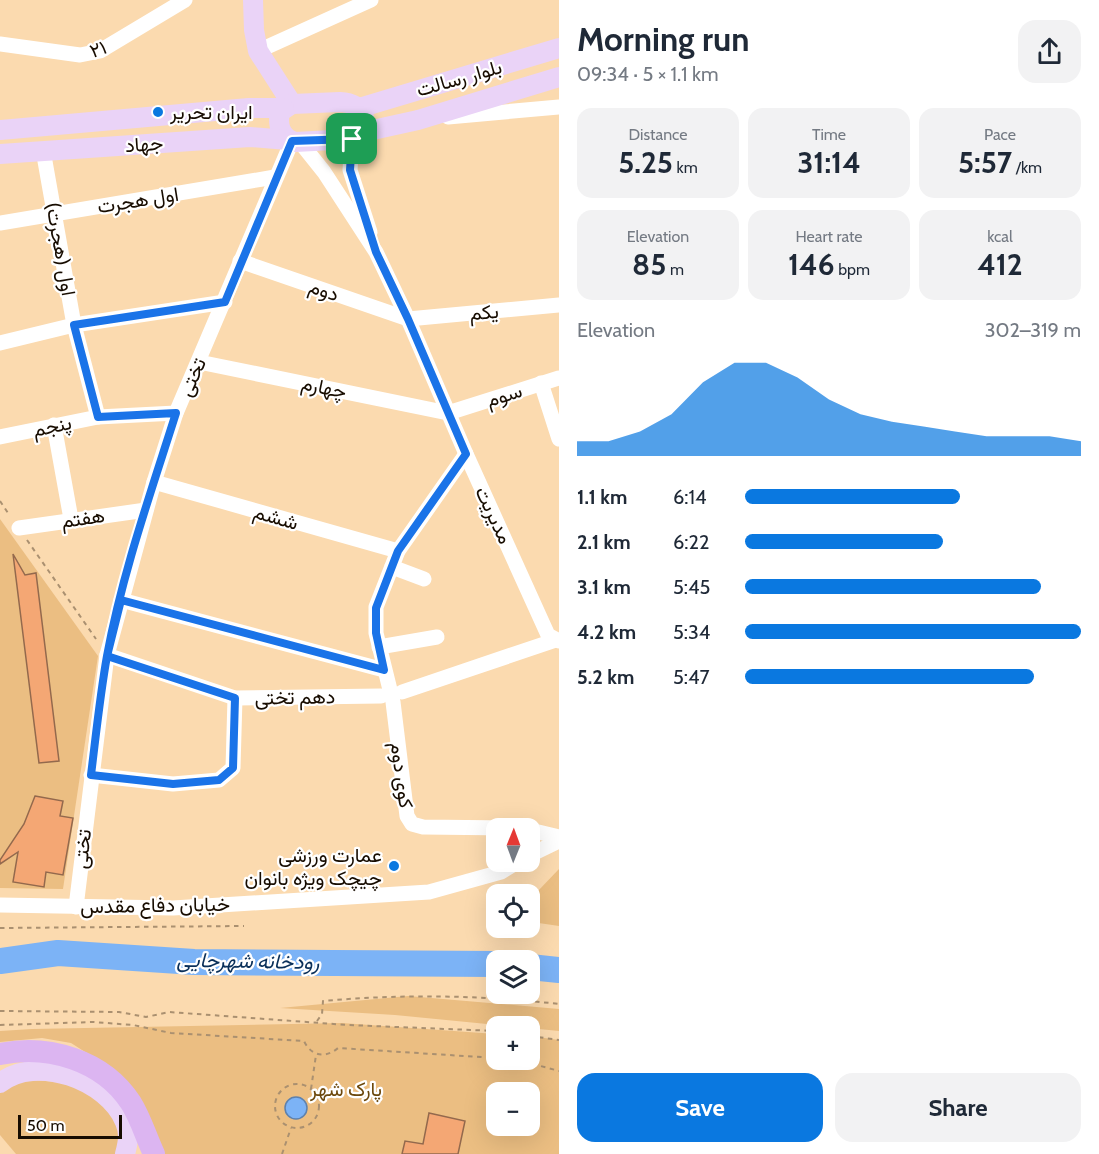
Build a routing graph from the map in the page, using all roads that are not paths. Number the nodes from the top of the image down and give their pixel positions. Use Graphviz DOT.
graph roads {
  1 [pos="185,0"];
  2 [pos="253,0"];
  3 [pos="371,0"];
  4 [pos="0,44"];
  5 [pos="559,48"];
  6 [pos="258,51"];
  7 [pos="559,77"];
  8 [pos="288,106"];
  9 [pos="559,107"];
  10 [pos="249,108"];
  11 [pos="359,108"];
  12 [pos="418,120"];
  13 [pos="0,130"];
  14 [pos="356,136"];
  15 [pos="250,137"];
  16 [pos="293,141"];
  17 [pos="43,150"];
  18 [pos="0,154"];
  19 [pos="275,177"];
  20 [pos="54,214"];
  21 [pos="0,223"];
  22 [pos="376,252"];
  23 [pos="240,261"];
  24 [pos="225,302"];
  25 [pos="559,305"];
  26 [pos="408,319"];
  27 [pos="74,325"];
  28 [pos="0,343"];
  29 [pos="199,362"];
  30 [pos="559,378"];
  31 [pos="541,383"];
  32 [pos="176,413"];
  33 [pos="448,413"];
  34 [pos="98,417"];
  35 [pos="54,425"];
  36 [pos="0,437"];
  37 [pos="559,439"];
  38 [pos="466,454"];
  39 [pos="154,482"];
  40 [pos="146,510"];
  41 [pos="70,519"];
  42 [pos="19,528"];
  43 [pos="398,551"];
  44 [pos="392,567"];
  45 [pos="424,579"];
  46 [pos="121,600"];
  47 [pos="437,637"];
  48 [pos="557,641"];
  49 [pos="379,647"];
  50 [pos="107,656"];
  51 [pos="384,670"];
  52 [pos="391,695"];
  53 [pos="235,698"];
  54 [pos="91,775"];
  55 [pos="486,828"];
  56 [pos="540,833"];
  57 [pos="559,839"];
  58 [pos="540,849"];
  59 [pos="501,872"];
  60 [pos="0,905"];
  61 [pos="76,907"];
  62 [pos="0,1054"];
  63 [pos="0,1083"];
  64 [pos="125,1154"];
  65 [pos="154,1154"];
  1 -- 4 [label="street, ۲۱"];
  2 -- 6 [label="main road"];
  3 -- 6 [label="street"];
  5 -- 11 [label="main road, بلوار رسالت"];
  6 -- 8 [label="main road"];
  7 -- 12 [label="main road, بلوار رسالت"];
  8 -- 10 [label="main road, جهاد"];
  8 -- 11 [label="main road, جهاد"];
  8 -- 16 [label="main road"];
  9 -- 12 [label="street"];
  10 -- 13 [label="main road, جهاد"];
  10 -- 15 [label="main road"];
  11 -- 14 [label="main road"];
  12 -- 14 [label="main road, بلوار رسالت"];
  14 -- 16 [label="main road, بلوار رسالت"];
  14 -- 22 [label="street, مدیریت"];
  15 -- 16 [label="main road, جهاد"];
  15 -- 17 [label="main road, جهاد"];
  16 -- 19 [label="street, تختی"];
  16 -- 22 [label="street, مدیریت"];
  17 -- 18 [label="main road, جهاد"];
  17 -- 20 [label="street, اول (هجرت)"];
  19 -- 20 [label="street, اول هجرت"];
  19 -- 23 [label="street, تختی"];
  20 -- 21 [label="street, اول هجرت"];
  20 -- 27 [label="street, اول (هجرت)"];
  22 -- 26 [label="street, مدیریت"];
  23 -- 24 [label="street, تختی"];
  23 -- 26 [label="street, دوم"];
  24 -- 27 [label="street"];
  24 -- 29 [label="street, تختی"];
  25 -- 26 [label="street, یکم"];
  26 -- 33 [label="street, مدیریت"];
  27 -- 28 [label="street"];
  27 -- 34 [label="street, اول (هجرت)"];
  29 -- 32 [label="street, تختی"];
  29 -- 33 [label="street, چهارم"];
  30 -- 31 [label="street, سوم"];
  31 -- 33 [label="street, سوم"];
  31 -- 37 [label="street"];
  32 -- 34 [label="street, پنجم"];
  32 -- 39 [label="street, تختی"];
  33 -- 38 [label="street, مدیریت"];
  34 -- 35 [label="street, پنجم"];
  35 -- 36 [label="street, پنجم"];
  35 -- 41 [label="street"];
  38 -- 43 [label="street"];
  38 -- 48 [label="street, مدیریت"];
  39 -- 40 [label="street, تختی"];
  39 -- 43 [label="street, ششم"];
  40 -- 41 [label="street, هفتم"];
  40 -- 46 [label="street, تختی"];
  41 -- 42 [label="street, هفتم"];
  43 -- 44 [label="street"];
  44 -- 45 [label="street"];
  44 -- 49 [label="street"];
  46 -- 50 [label="street, تختی"];
  46 -- 51 [label="street"];
  47 -- 49 [label="street"];
  48 -- 52 [label="street, دهم تختی"];
  49 -- 51 [label="street"];
  50 -- 53 [label="street, دهم تختی"];
  50 -- 54 [label="street, تختی"];
  51 -- 52 [label="street"];
  52 -- 53 [label="street, دهم تختی"];
  52 -- 55 [label="street, کوی دوم"];
  53 -- 54 [label="street"];
  54 -- 61 [label="street, تختی"];
  56 -- 57 [label="street"];
  57 -- 58 [label="street"];
  59 -- 61 [label="street, خیابان دفاع مقدس"];
  60 -- 61 [label="street, خیابان دفاع مقدس"];
  62 -- 65 [label="highway"];
  63 -- 64 [label="main road"];
}
